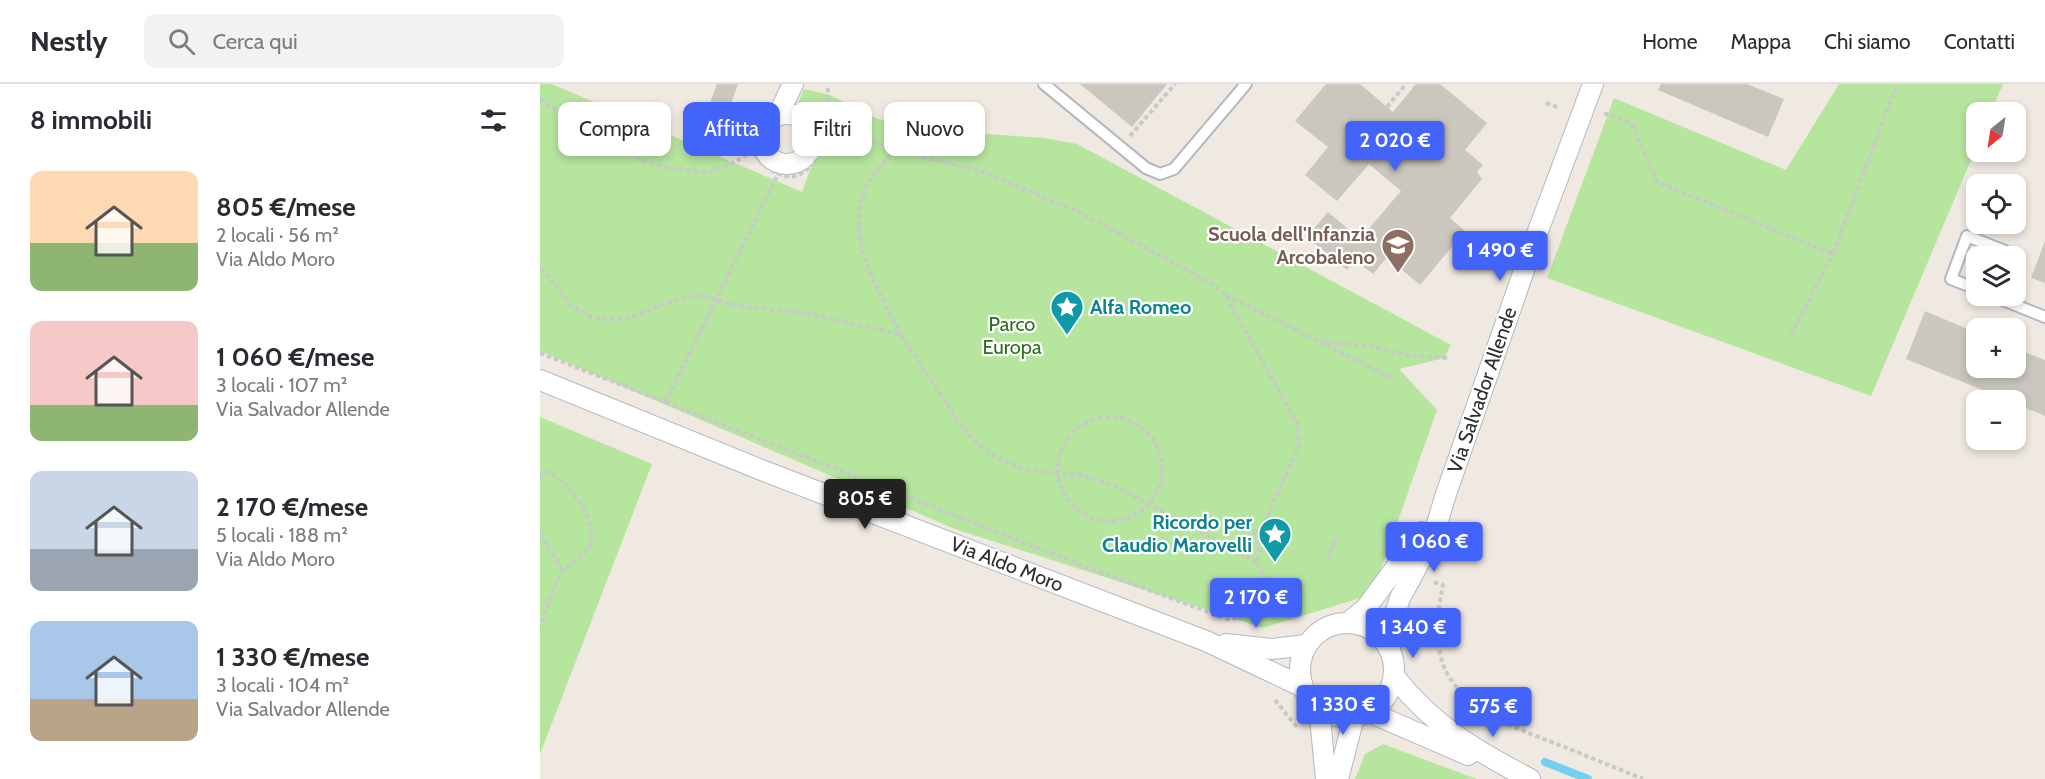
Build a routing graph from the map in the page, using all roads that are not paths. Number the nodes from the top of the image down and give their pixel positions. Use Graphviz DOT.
graph roads {
  1 [pos="793,84"];
  2 [pos="1044,84"];
  3 [pos="1246,84"];
  4 [pos="1587,86"];
  5 [pos="780,111"];
  6 [pos="1992,246"];
  7 [pos="1966,285"];
  8 [pos="2018,306"];
  9 [pos="2045,317"];
  10 [pos="540,380"];
  11 [pos="1446,494"];
  12 [pos="1348,622"];
  13 [pos="1206,641"];
  14 [pos="1306,645"];
  15 [pos="1390,648"];
  16 [pos="1394,676"];
  17 [pos="1303,687"];
  18 [pos="1319,708"];
  19 [pos="1362,714"];
  20 [pos="1326,779"];
  21 [pos="1338,779"];
  22 [pos="1528,779"];
  1 -- 5 [label="street"];
  2 -- 3 [label="lane"];
  4 -- 11 [label="street, Via Salvador Allende"];
  6 -- 7 [label="lane"];
  8 -- 9 [label="lane"];
  10 -- 13 [label="street, Via Aldo Moro"];
  11 -- 12 [label="street, Via Salvador Allende"];
  11 -- 15 [label="street, Via Salvador Allende"];
  12 -- 14 [label="street"];
  12 -- 15 [label="street"];
  13 -- 14 [label="street, Via Aldo Moro"];
  13 -- 17 [label="street, Via Aldo Moro"];
  14 -- 17 [label="street"];
  15 -- 16 [label="street"];
  16 -- 19 [label="street"];
  16 -- 22 [label="street"];
  17 -- 18 [label="street"];
  18 -- 19 [label="street"];
  18 -- 20 [label="street"];
  19 -- 21 [label="street"];
  19 -- 22 [label="street"];
}
